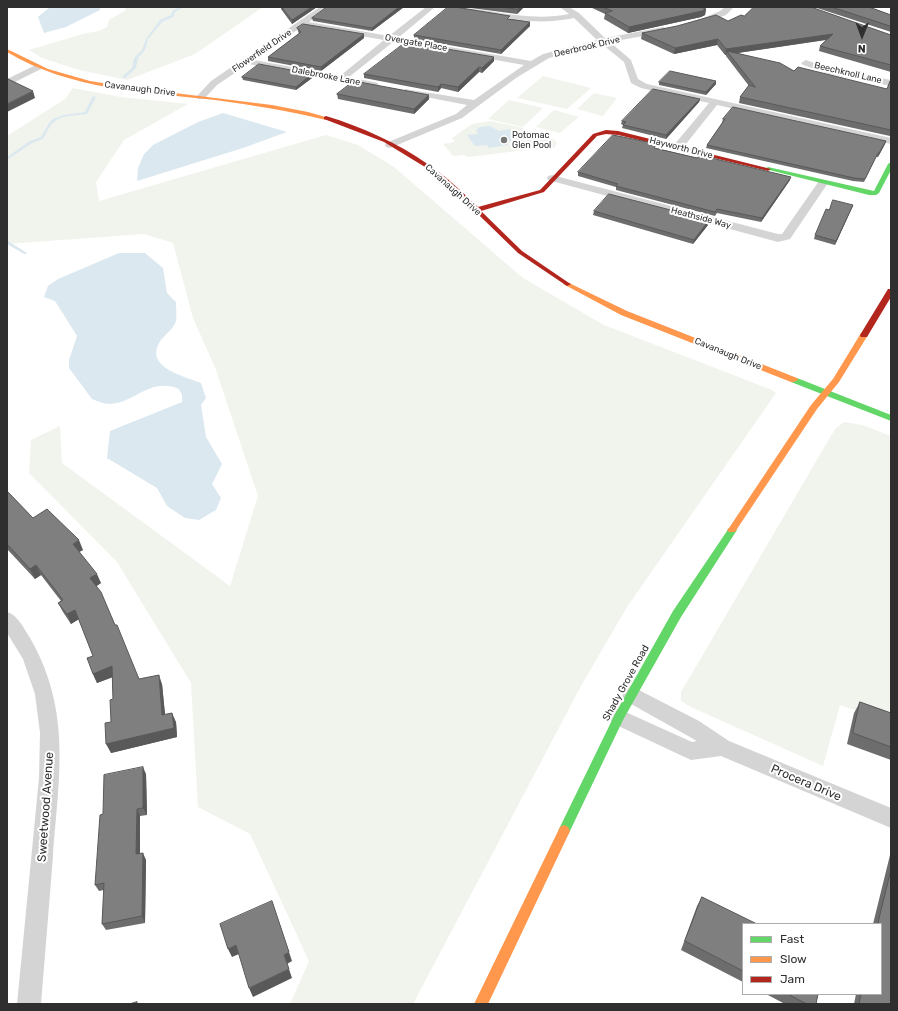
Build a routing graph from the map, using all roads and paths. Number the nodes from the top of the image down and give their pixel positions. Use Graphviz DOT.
graph roads {
  1 [pos="325,7"];
  2 [pos="431,7"];
  3 [pos="450,7"];
  4 [pos="564,7"];
  5 [pos="730,7"];
  6 [pos="576,16"];
  7 [pos="302,23"];
  8 [pos="688,25"];
  9 [pos="674,28"];
  10 [pos="390,39"];
  11 [pos="602,42"];
  12 [pos="7,50"];
  13 [pos="247,61"];
  14 [pos="806,63"];
  15 [pos="531,64"];
  16 [pos="38,67"];
  17 [pos="341,79"];
  18 [pos="7,83"];
  19 [pos="891,83"];
  20 [pos="386,87"];
  21 [pos="401,90"];
  22 [pos="201,97"];
  23 [pos="715,102"];
  24 [pos="477,104"];
  25 [pos="891,141"];
  26 [pos="390,145"];
  27 [pos="678,147"];
  28 [pos="891,164"];
  29 [pos="552,178"];
  30 [pos="823,183"];
  31 [pos="476,210"];
  32 [pos="891,291"];
  33 [pos="826,393"];
  34 [pos="891,418"];
  35 [pos="7,619"];
  36 [pos="631,694"];
  37 [pos="619,717"];
  38 [pos="722,747"];
  39 [pos="891,818"];
  40 [pos="29,1004"];
  41 [pos="481,1004"];
  1 -- 7 [label="street, Flowerfield Drive"];
  2 -- 10 [label="street"];
  3 -- 6 [label="street"];
  4 -- 6 [label="street"];
  5 -- 8 [label="street"];
  6 -- 11 [label="street"];
  7 -- 10 [label="street, Overgate Place"];
  7 -- 13 [label="street, Flowerfield Drive"];
  9 -- 11 [label="street, Deerbrook Drive"];
  10 -- 15 [label="street, Overgate Place"];
  10 -- 17 [label="street"];
  11 -- 15 [label="street, Deerbrook Drive"];
  11 -- 23 [label="street"];
  12 -- 16 [label="street, Cavanaugh Drive"];
  13 -- 17 [label="street, Dalebrooke Lane"];
  13 -- 22 [label="street, Flowerfield Drive"];
  14 -- 19 [label="street, Beechknoll Lane"];
  15 -- 24 [label="street, Deerbrook Drive"];
  16 -- 18 [label="street"];
  16 -- 22 [label="street, Cavanaugh Drive"];
  17 -- 20 [label="street, Dalebrooke Lane"];
  21 -- 24 [label="street"];
  22 -- 26 [label="street, Cavanaugh Drive"];
  23 -- 25 [label="street"];
  23 -- 27 [label="street"];
  24 -- 26 [label="street, Deerbrook Drive"];
  26 -- 31 [label="street, Cavanaugh Drive"];
  27 -- 29 [label="street, Hayworth Drive"];
  27 -- 30 [label="street, Hayworth Drive"];
  28 -- 30 [label="street, Hayworth Drive"];
  29 -- 30 [label="street, Heathside Way"];
  29 -- 31 [label="street, Hayworth Drive"];
  31 -- 33 [label="street, Cavanaugh Drive"];
  32 -- 33 [label="street, Shady Grove Road"];
  33 -- 34 [label="street, Cavanaugh Drive"];
  33 -- 36 [label="street, Shady Grove Road"];
  35 -- 40 [label="street, Sweetwood Avenue"];
  36 -- 37 [label="street, Shady Grove Road"];
  36 -- 38 [label="street, Procera Drive"];
  37 -- 38 [label="street"];
  37 -- 41 [label="street, Shady Grove Road"];
  38 -- 39 [label="street, Procera Drive"];
}
